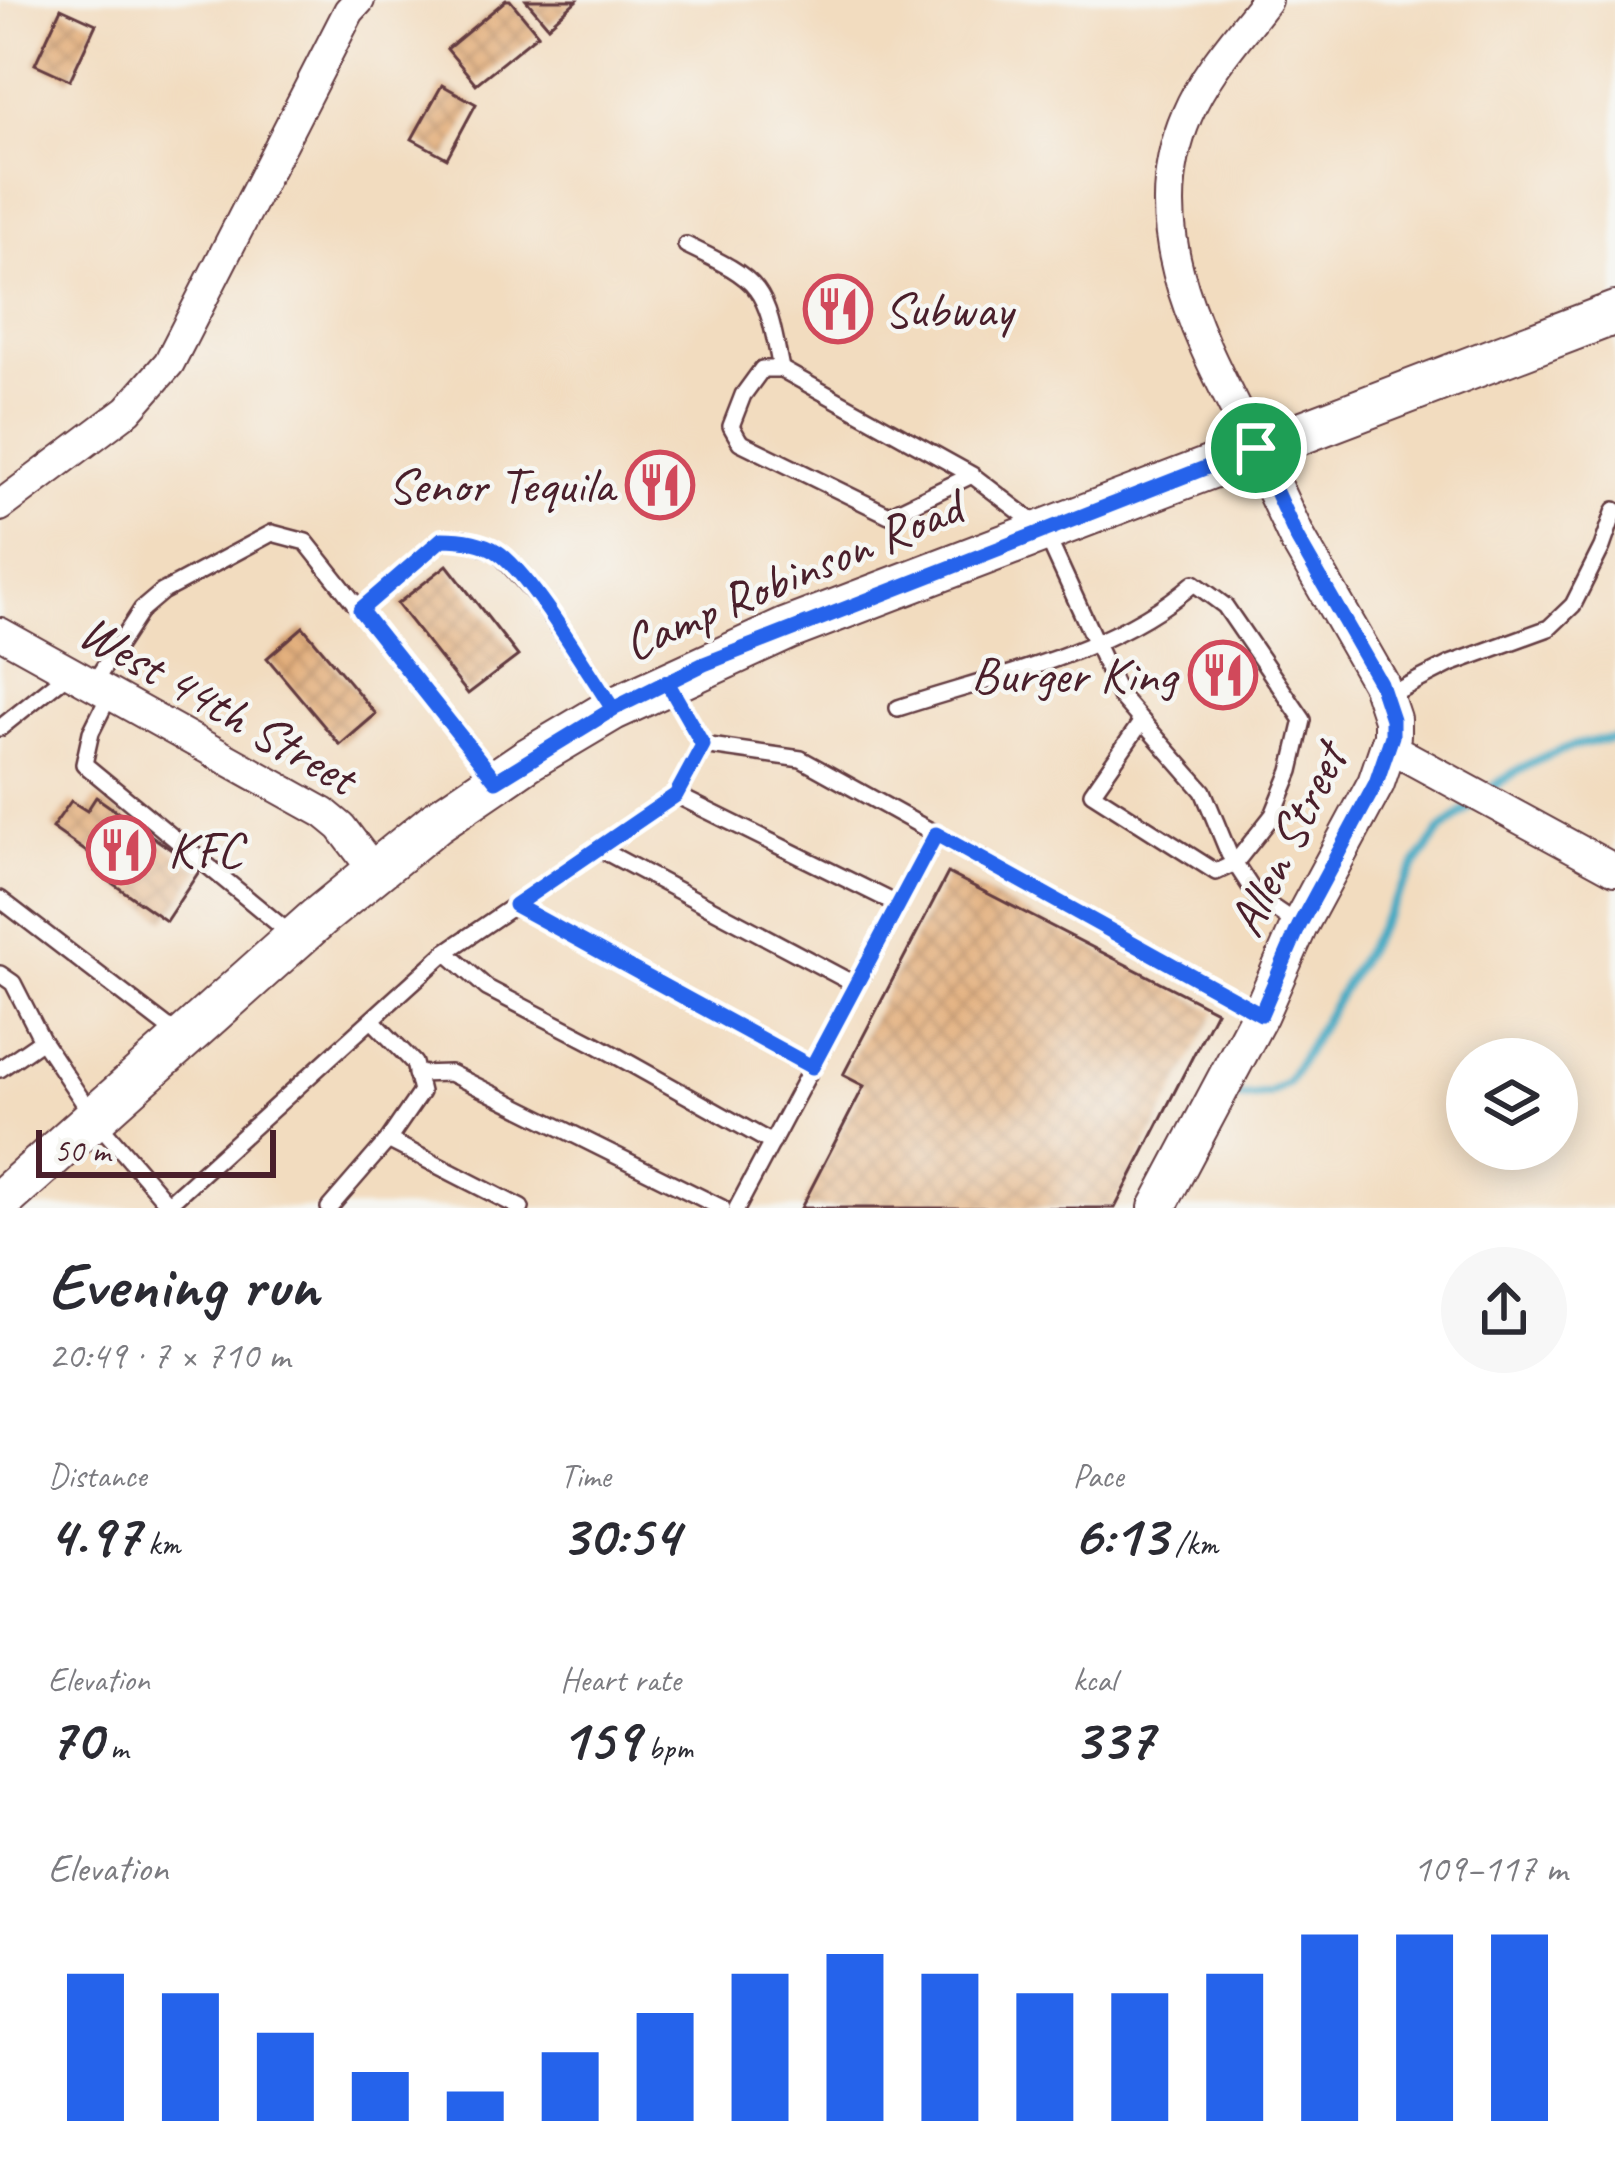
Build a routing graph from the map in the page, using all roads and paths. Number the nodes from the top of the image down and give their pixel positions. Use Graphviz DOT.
graph roads {
  1 [pos="359,0"];
  2 [pos="1266,0"];
  3 [pos="686,245"];
  4 [pos="1615,314"];
  5 [pos="781,369"];
  6 [pos="1256,448"];
  7 [pos="972,475"];
  8 [pos="0,506"];
  9 [pos="1615,511"];
  10 [pos="1044,530"];
  11 [pos="360,610"];
  12 [pos="0,633"];
  13 [pos="1099,645"];
  14 [pos="667,682"];
  15 [pos="91,684"];
  16 [pos="1385,698"];
  17 [pos="898,708"];
  18 [pos="613,709"];
  19 [pos="1142,721"];
  20 [pos="0,728"];
  21 [pos="703,745"];
  22 [pos="1389,747"];
  23 [pos="496,781"];
  24 [pos="676,795"];
  25 [pos="936,834"];
  26 [pos="598,848"];
  27 [pos="1235,863"];
  28 [pos="1615,870"];
  29 [pos="375,872"];
  30 [pos="0,899"];
  31 [pos="515,905"];
  32 [pos="898,905"];
  33 [pos="1299,926"];
  34 [pos="296,938"];
  35 [pos="446,952"];
  36 [pos="0,974"];
  37 [pos="856,985"];
  38 [pos="1261,1014"];
  39 [pos="372,1020"];
  40 [pos="182,1039"];
  41 [pos="42,1040"];
  42 [pos="812,1067"];
  43 [pos="0,1069"];
  44 [pos="416,1074"];
  45 [pos="94,1118"];
  46 [pos="388,1140"];
  47 [pos="772,1143"];
  48 [pos="0,1202"];
  49 [pos="171,1206"];
  50 [pos="329,1208"];
  51 [pos="520,1208"];
  52 [pos="722,1208"];
  53 [pos="737,1208"];
  54 [pos="1157,1208"];
  1 -- 8 [label="street"];
  2 -- 6 [label="street"];
  3 -- 5 [label="lane"];
  4 -- 6 [label="main road, Camp Robinson Road"];
  5 -- 7 [label="lane"];
  5 -- 7 [label="lane"];
  6 -- 10 [label="main road, Camp Robinson Road"];
  6 -- 16 [label="street, Allen Street"];
  7 -- 10 [label="lane"];
  9 -- 16 [label="lane"];
  10 -- 13 [label="lane"];
  10 -- 14 [label="main road, Camp Robinson Road"];
  11 -- 15 [label="lane"];
  11 -- 18 [label="lane"];
  11 -- 23 [label="lane"];
  12 -- 15 [label="street, West 44th Street"];
  13 -- 17 [label="lane"];
  13 -- 19 [label="lane"];
  13 -- 27 [label="lane"];
  14 -- 18 [label="main road, Camp Robinson Road"];
  14 -- 21 [label="lane"];
  15 -- 20 [label="lane"];
  15 -- 29 [label="street, West 44th Street"];
  15 -- 34 [label="lane"];
  16 -- 22 [label="street, Allen Street"];
  18 -- 23 [label="main road, Camp Robinson Road"];
  19 -- 27 [label="lane"];
  19 -- 27 [label="lane"];
  21 -- 24 [label="lane"];
  21 -- 25 [label="lane"];
  22 -- 28 [label="street"];
  22 -- 33 [label="street, Allen Street"];
  23 -- 29 [label="main road, Camp Robinson Road"];
  24 -- 26 [label="lane"];
  24 -- 32 [label="lane"];
  25 -- 32 [label="lane"];
  25 -- 38 [label="lane"];
  26 -- 31 [label="lane"];
  26 -- 37 [label="lane"];
  27 -- 33 [label="lane"];
  29 -- 34 [label="main road, Camp Robinson Road"];
  30 -- 40 [label="lane"];
  31 -- 35 [label="lane"];
  31 -- 42 [label="lane"];
  32 -- 37 [label="lane"];
  33 -- 38 [label="street, Allen Street"];
  34 -- 40 [label="main road, Camp Robinson Road"];
  35 -- 39 [label="lane"];
  35 -- 47 [label="lane"];
  36 -- 41 [label="lane"];
  37 -- 42 [label="lane"];
  38 -- 54 [label="street, Allen Street"];
  39 -- 44 [label="lane"];
  39 -- 49 [label="lane"];
  40 -- 45 [label="main road, Camp Robinson Road"];
  41 -- 43 [label="lane"];
  41 -- 45 [label="lane"];
  42 -- 47 [label="lane"];
  44 -- 46 [label="lane"];
  44 -- 52 [label="lane"];
  45 -- 48 [label="main road, Camp Robinson Road"];
  45 -- 49 [label="lane"];
  46 -- 50 [label="lane"];
  46 -- 51 [label="lane"];
  47 -- 53 [label="lane"];
}
